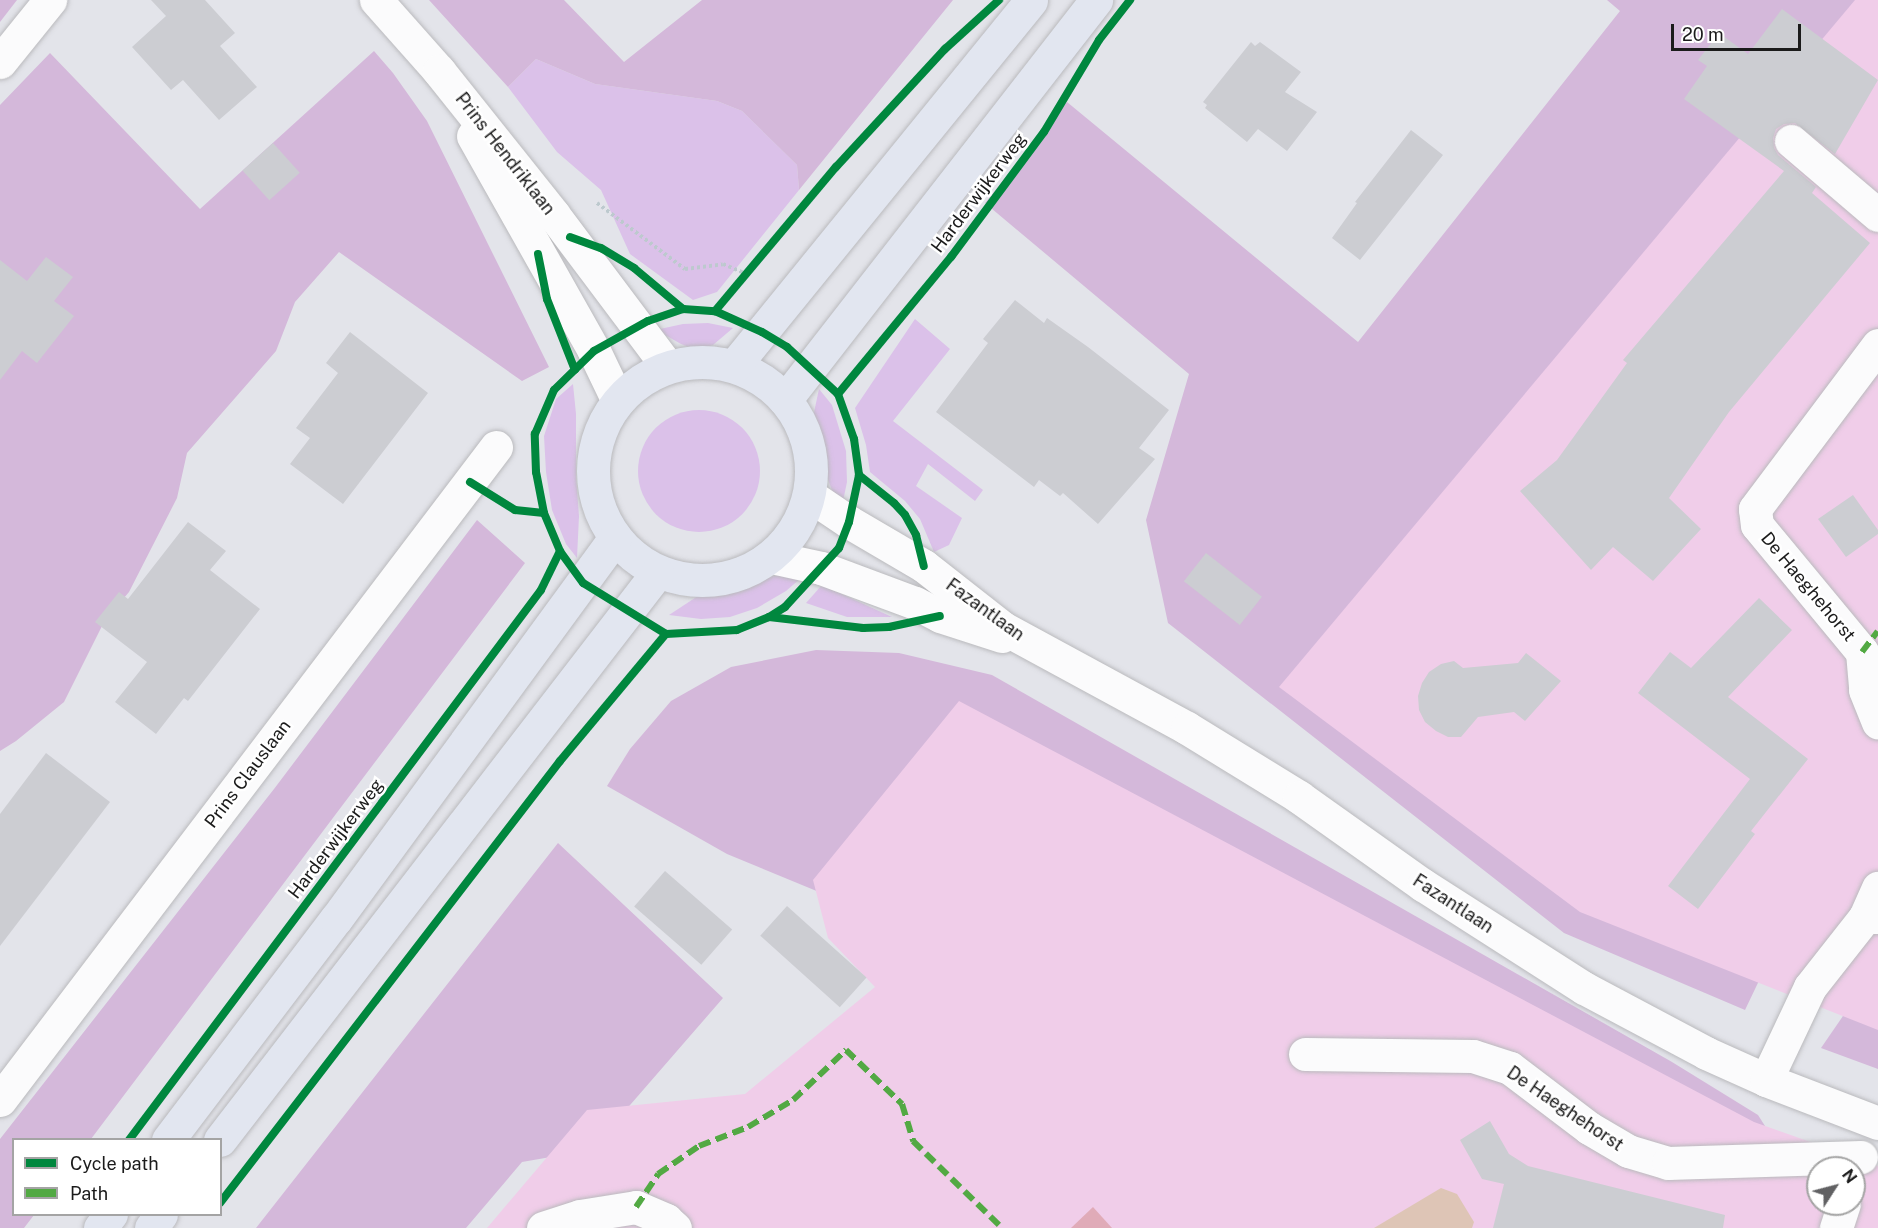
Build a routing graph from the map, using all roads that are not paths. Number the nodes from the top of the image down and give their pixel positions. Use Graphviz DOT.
graph roads {
  1 [pos="50,0"];
  2 [pos="376,0"];
  3 [pos="1031,0"];
  4 [pos="1095,0"];
  5 [pos="0,62"];
  6 [pos="439,71"];
  7 [pos="1791,141"];
  8 [pos="1878,215"];
  9 [pos="1878,345"];
  10 [pos="734,366"];
  11 [pos="668,367"];
  12 [pos="618,400"];
  13 [pos="786,400"];
  14 [pos="496,447"];
  15 [pos="810,495"];
  16 [pos="615,538"];
  17 [pos="771,558"];
  18 [pos="657,573"];
  19 [pos="1046,651"];
  20 [pos="1878,722"];
  21 [pos="1874,907"];
  22 [pos="1305,1054"];
  23 [pos="1766,1080"];
  24 [pos="0,1100"];
  25 [pos="1876,1122"];
  26 [pos="170,1138"];
  27 [pos="222,1138"];
  28 [pos="1862,1156"];
  29 [pos="1806,1166"];
  30 [pos="110,1216"];
  31 [pos="160,1216"];
  32 [pos="100,1228"];
  33 [pos="151,1228"];
  34 [pos="543,1228"];
  35 [pos="675,1228"];
  1 -- 5 [label="street"];
  2 -- 6 [label="street, Prins Hendriklaan"];
  3 -- 10 [label="main road"];
  4 -- 13 [label="main road, Harderwijkerweg"];
  6 -- 11 [label="street, Prins Hendriklaan"];
  6 -- 12 [label="street, Prins Hendriklaan"];
  7 -- 8 [label="street"];
  9 -- 20 [label="street, De Haeghehorst"];
  10 -- 11 [label="main road"];
  10 -- 13 [label="main road"];
  11 -- 12 [label="main road"];
  12 -- 16 [label="main road"];
  13 -- 15 [label="main road"];
  14 -- 24 [label="street, Prins Clauslaan"];
  15 -- 17 [label="main road"];
  15 -- 19 [label="street, Fazantlaan"];
  16 -- 18 [label="main road"];
  16 -- 26 [label="main road"];
  17 -- 18 [label="main road"];
  17 -- 19 [label="street, Fazantlaan"];
  18 -- 27 [label="main road"];
  19 -- 23 [label="street, Fazantlaan"];
  21 -- 23 [label="street"];
  22 -- 29 [label="street, De Haeghehorst"];
  23 -- 25 [label="street, Fazantlaan"];
  25 -- 28 [label="street, De Haeghehorst"];
  30 -- 32 [label="main road"];
  31 -- 33 [label="main road"];
  34 -- 35 [label="street"];
}
